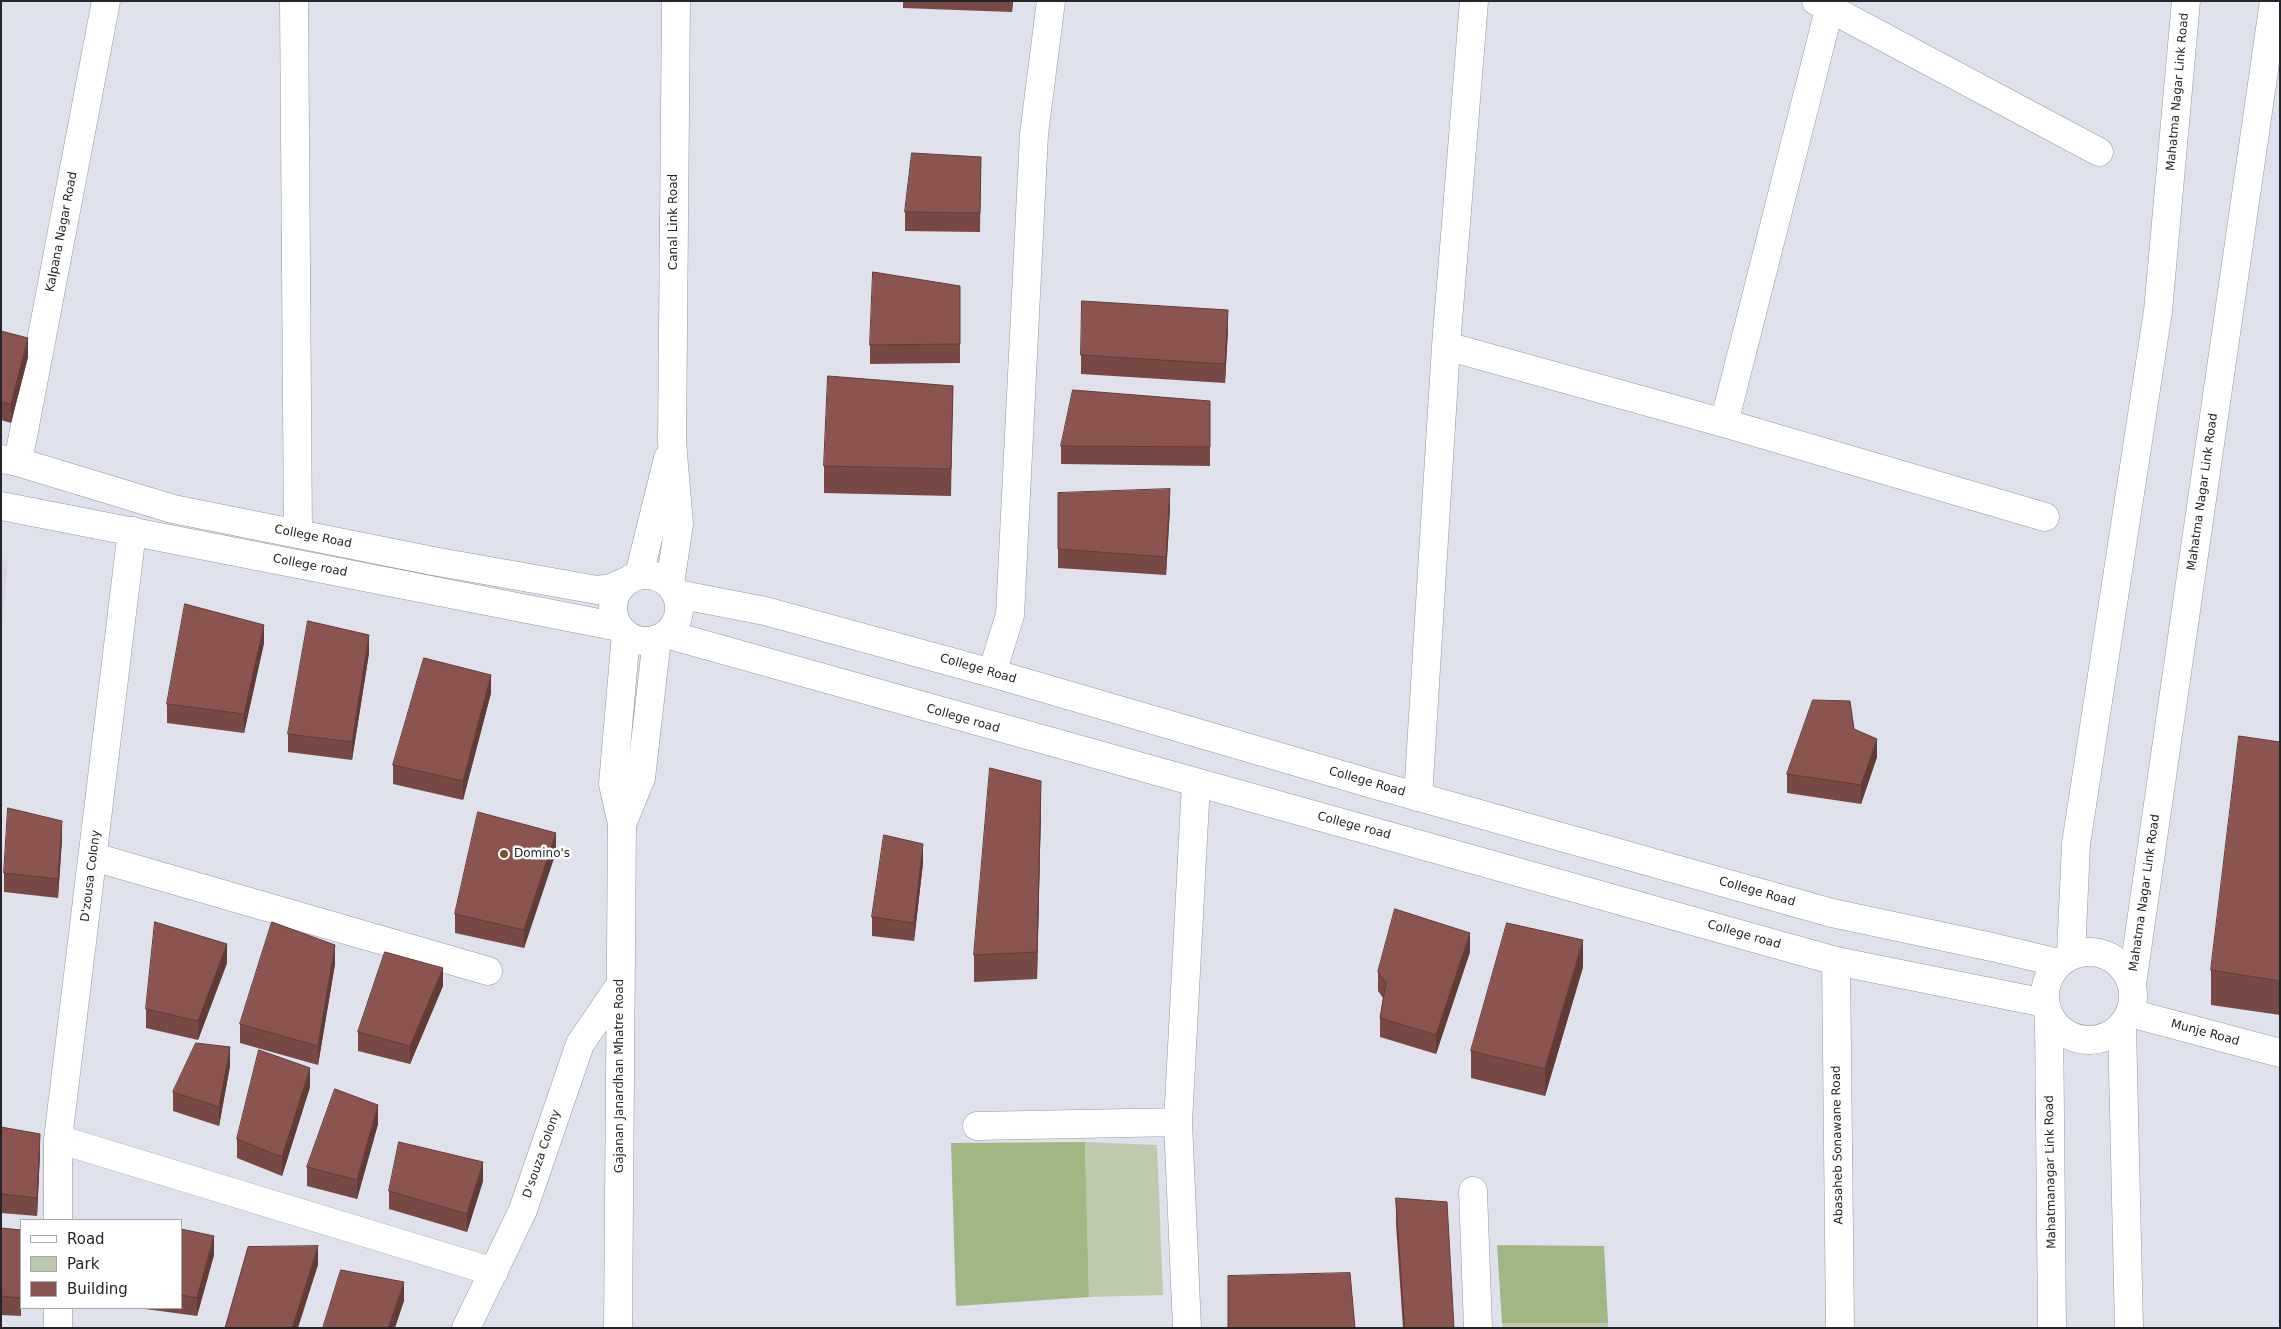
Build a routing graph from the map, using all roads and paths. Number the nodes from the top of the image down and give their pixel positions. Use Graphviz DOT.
graph roads {
  1 [pos="106,1"];
  2 [pos="294,1"];
  3 [pos="676,1"];
  4 [pos="1051,1"];
  5 [pos="1474,1"];
  6 [pos="2186,1"];
  7 [pos="2274,1"];
  8 [pos="1822,5"];
  9 [pos="2099,152"];
  10 [pos="1446,346"];
  11 [pos="1724,423"];
  12 [pos="672,442"];
  13 [pos="10,460"];
  14 [pos="1,506"];
  15 [pos="2046,517"];
  16 [pos="132,531"];
  17 [pos="298,534"];
  18 [pos="634,577"];
  19 [pos="673,589"];
  20 [pos="622,631"];
  21 [pos="662,637"];
  22 [pos="992,673"];
  23 [pos="1196,783"];
  24 [pos="1418,797"];
  25 [pos="622,824"];
  26 [pos="94,858"];
  27 [pos="2065,959"];
  28 [pos="1836,962"];
  29 [pos="488,971"];
  30 [pos="621,984"];
  31 [pos="2132,984"];
  32 [pos="2047,1010"];
  33 [pos="2126,1020"];
  34 [pos="2280,1053"];
  35 [pos="1178,1122"];
  36 [pos="977,1126"];
  37 [pos="58,1139"];
  38 [pos="1473,1190"];
  39 [pos="58,1219"];
  40 [pos="494,1272"];
  41 [pos="58,1309"];
  42 [pos="58,1328"];
  43 [pos="466,1328"];
  44 [pos="618,1328"];
  45 [pos="1187,1328"];
  46 [pos="1478,1328"];
  47 [pos="1840,1328"];
  48 [pos="2052,1328"];
  49 [pos="2128,1328"];
  1 -- 13 [label="street, Kalpana Nagar Road"];
  2 -- 17 [label="street"];
  3 -- 12 [label="street, Canal Link Road"];
  4 -- 22 [label="street"];
  5 -- 10 [label="street"];
  6 -- 27 [label="street, Mahatma Nagar Link Road"];
  7 -- 31 [label="street, Mahatma Nagar Link Road"];
  8 -- 9 [label="street"];
  8 -- 11 [label="street"];
  10 -- 11 [label="street"];
  10 -- 24 [label="street"];
  11 -- 15 [label="street"];
  12 -- 18 [label="street, Canal Link Road"];
  12 -- 19 [label="street, Canal Link Road"];
  13 -- 17 [label="street, College Road"];
  14 -- 16 [label="street, College road"];
  16 -- 20 [label="street, College road"];
  16 -- 26 [label="street, D'zousa Colony"];
  17 -- 18 [label="street, College Road"];
  18 -- 19 [label="street"];
  18 -- 20 [label="street"];
  19 -- 21 [label="street"];
  19 -- 22 [label="street, College Road"];
  20 -- 21 [label="street"];
  20 -- 25 [label="street, Gajanan Janardhan Mhatre Road"];
  21 -- 23 [label="street, College road"];
  21 -- 25 [label="street, Gajanan Janardhan Mhatre Road"];
  22 -- 24 [label="street, College Road"];
  23 -- 28 [label="street, College road"];
  23 -- 35 [label="street"];
  24 -- 27 [label="street, College Road"];
  25 -- 30 [label="street, Gajanan Janardhan Mhatre Road"];
  26 -- 29 [label="street"];
  26 -- 37 [label="street, D'zousa Colony"];
  27 -- 31 [label="street"];
  27 -- 32 [label="street"];
  28 -- 32 [label="street, College road"];
  28 -- 47 [label="street, Abasaheb Sonawane Road"];
  30 -- 40 [label="street, D'souza Colony"];
  30 -- 44 [label="street, Gajanan Janardhan Mhatre Road"];
  31 -- 33 [label="street"];
  32 -- 33 [label="street"];
  32 -- 48 [label="street, Mahatmanagar Link Road"];
  33 -- 34 [label="street, Munje Road"];
  33 -- 49 [label="street"];
  35 -- 36 [label="street"];
  35 -- 45 [label="street"];
  37 -- 39 [label="street, D'zousa Colony"];
  37 -- 40 [label="street"];
  38 -- 46 [label="street"];
  40 -- 43 [label="street, D'souza Colony"];
  41 -- 42 [label="street"];
}
